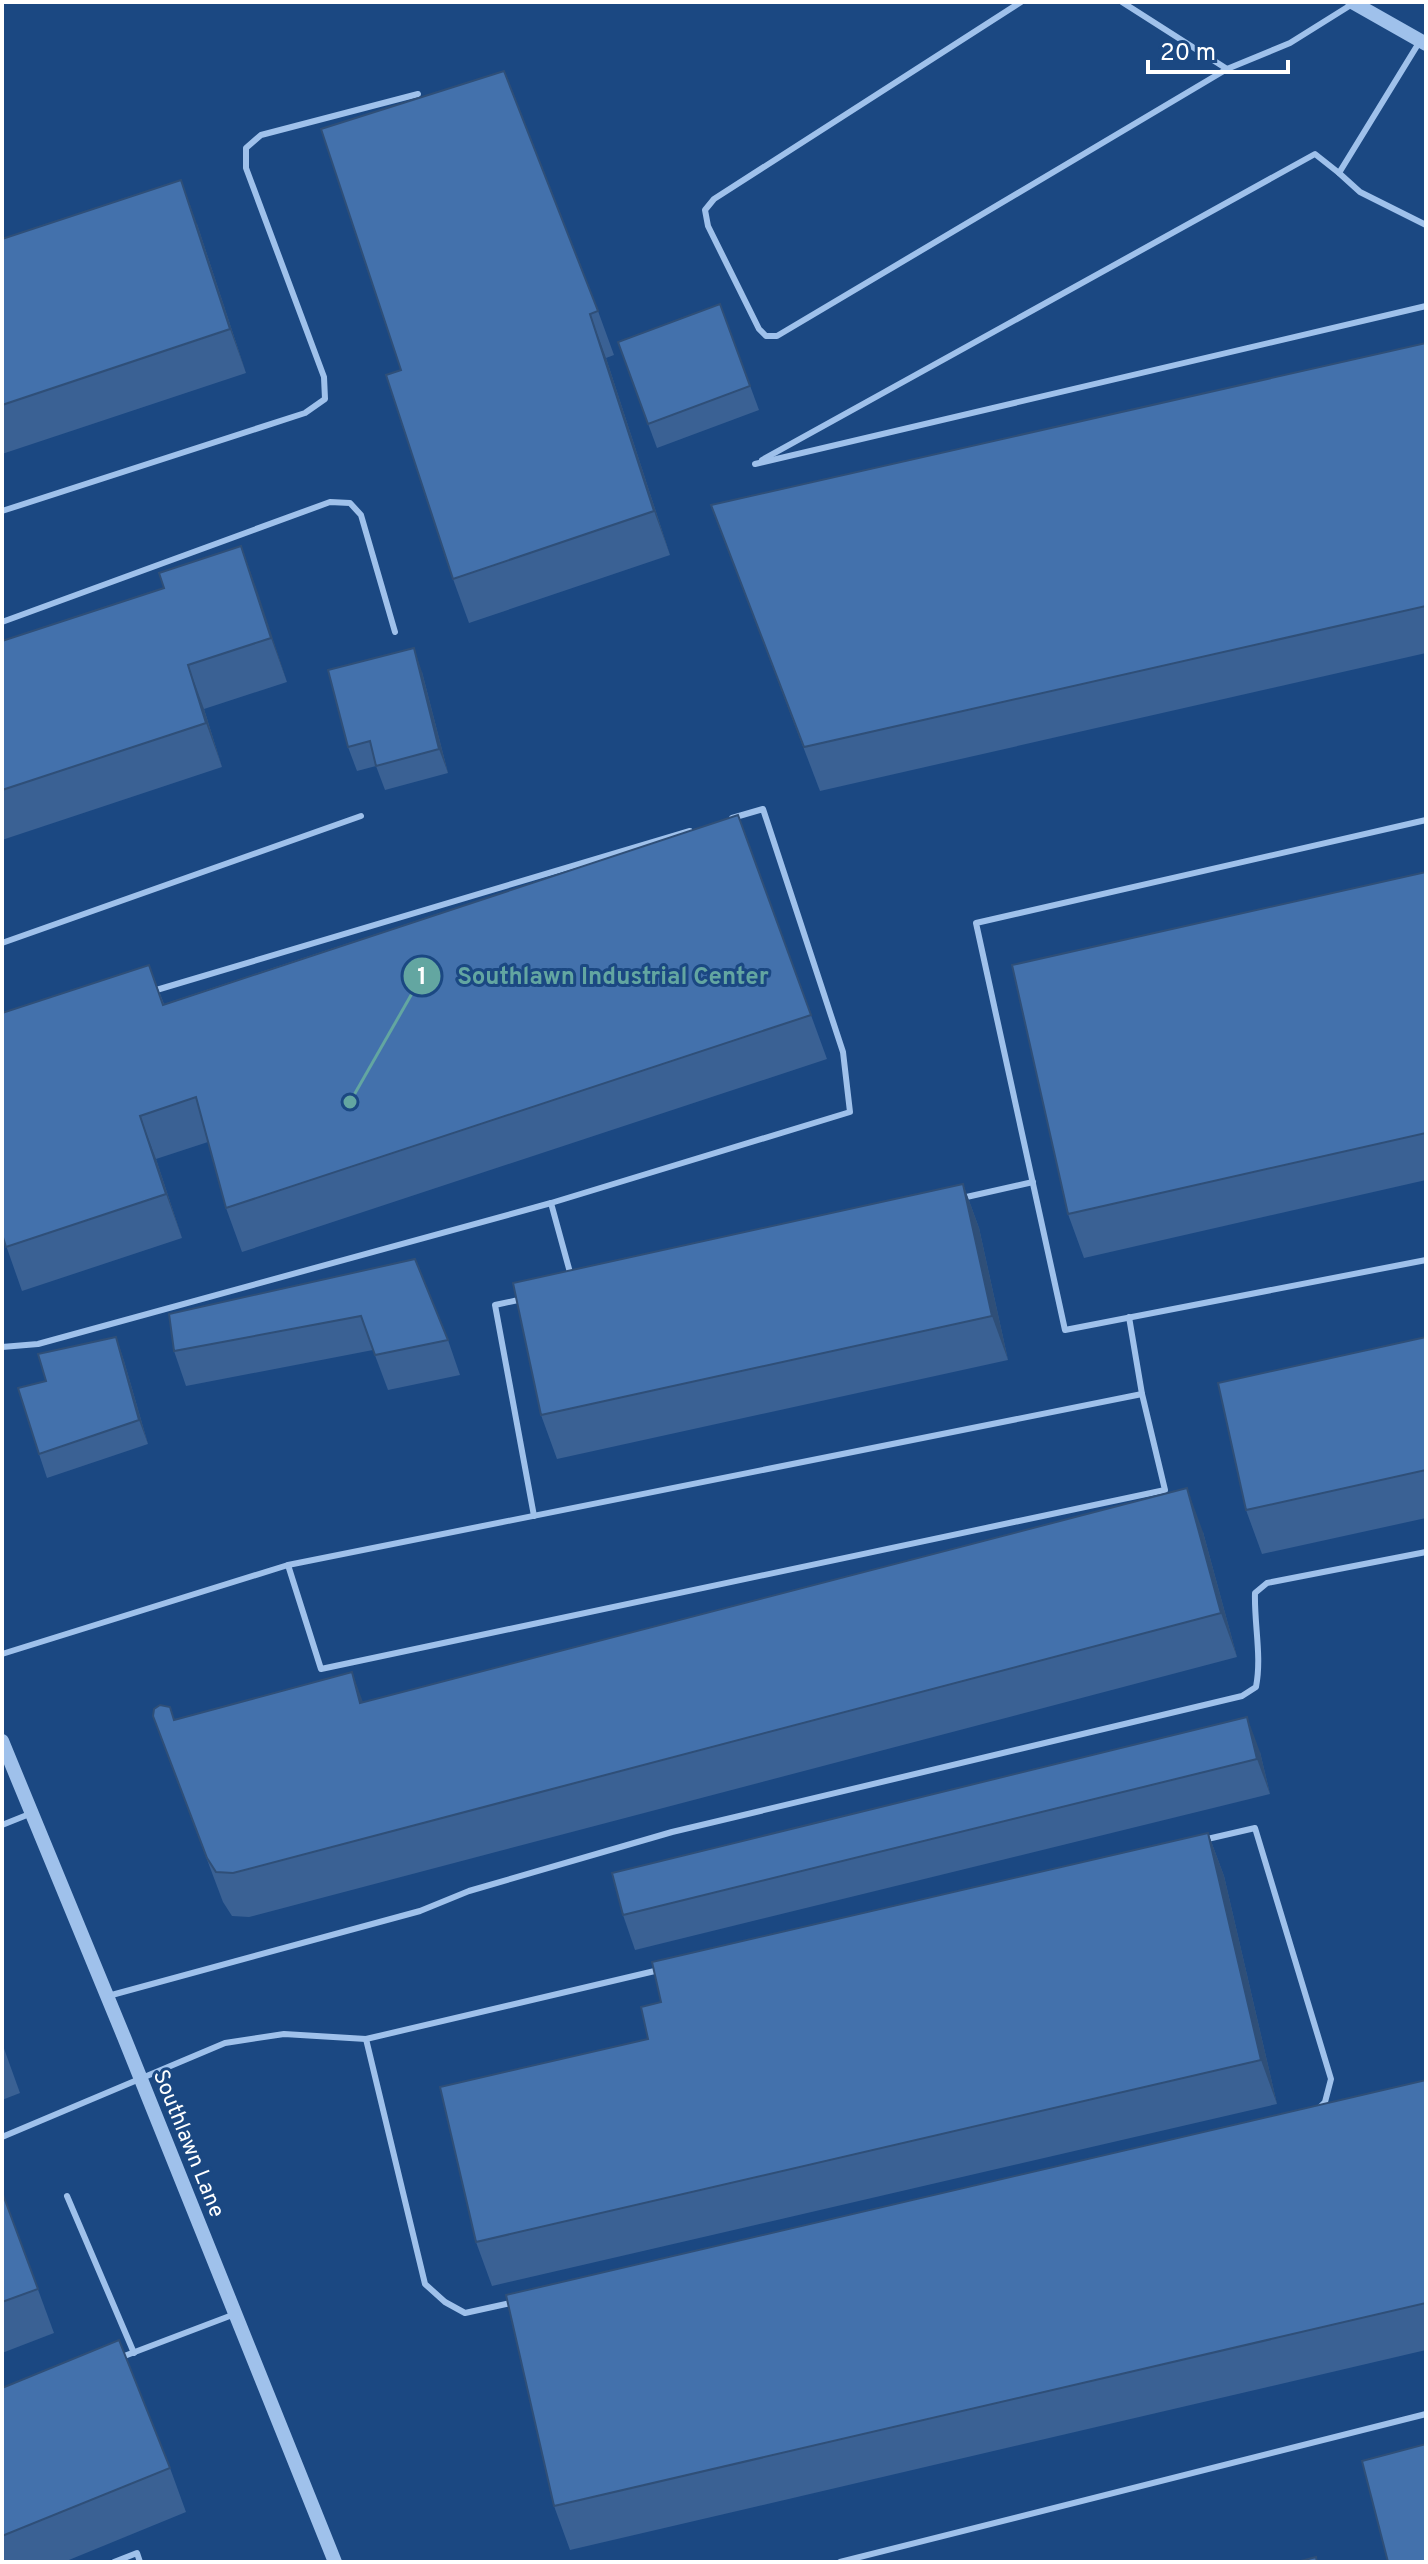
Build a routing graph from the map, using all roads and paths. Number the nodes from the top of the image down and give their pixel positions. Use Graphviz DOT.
graph roads {
  1 [pos="1021,2"];
  2 [pos="1122,2"];
  3 [pos="1353,3"];
  4 [pos="1423,42"];
  5 [pos="1227,69"];
  6 [pos="418,94"];
  7 [pos="1339,173"];
  8 [pos="1426,225"];
  9 [pos="1426,306"];
  10 [pos="2,511"];
  11 [pos="2,622"];
  12 [pos="395,632"];
  13 [pos="361,816"];
  14 [pos="1426,820"];
  15 [pos="718,822"];
  16 [pos="702,827"];
  17 [pos="2,943"];
  18 [pos="143,994"];
  19 [pos="1033,1182"];
  20 [pos="959,1199"];
  21 [pos="551,1203"];
  22 [pos="1426,1260"];
  23 [pos="574,1287"];
  24 [pos="534,1296"];
  25 [pos="1129,1317"];
  26 [pos="2,1347"];
  27 [pos="1142,1394"];
  28 [pos="534,1516"];
  29 [pos="1426,1552"];
  30 [pos="288,1565"];
  31 [pos="2,1654"];
  32 [pos="2,1741"];
  33 [pos="32,1813"];
  34 [pos="2,1825"];
  35 [pos="1194,1842"];
  36 [pos="673,1966"];
  37 [pos="108,1996"];
  38 [pos="366,2039"];
  39 [pos="140,2077"];
  40 [pos="1314,2114"];
  41 [pos="2,2137"];
  42 [pos="67,2196"];
  43 [pos="527,2299"];
  44 [pos="235,2314"];
  45 [pos="134,2353"];
  46 [pos="105,2364"];
  47 [pos="1426,2414"];
  48 [pos="114,2562"];
  49 [pos="140,2562"];
  50 [pos="335,2562"];
  51 [pos="840,2562"];
  1 -- 5 [label="lane"];
  2 -- 5 [label="lane"];
  3 -- 4 [label="street"];
  3 -- 5 [label="lane"];
  4 -- 7 [label="lane"];
  6 -- 10 [label="lane"];
  7 -- 8 [label="lane"];
  7 -- 9 [label="lane"];
  11 -- 12 [label="lane"];
  13 -- 17 [label="lane"];
  14 -- 19 [label="lane"];
  15 -- 21 [label="lane"];
  16 -- 18 [label="lane"];
  19 -- 20 [label="lane"];
  19 -- 25 [label="lane"];
  21 -- 23 [label="lane"];
  21 -- 26 [label="lane"];
  22 -- 25 [label="lane"];
  24 -- 28 [label="lane"];
  25 -- 27 [label="lane"];
  27 -- 28 [label="lane"];
  27 -- 30 [label="lane"];
  28 -- 30 [label="lane"];
  29 -- 37 [label="lane"];
  30 -- 31 [label="lane"];
  32 -- 33 [label="street, Southlawn Lane"];
  33 -- 34 [label="lane"];
  33 -- 37 [label="street, Southlawn Lane"];
  35 -- 40 [label="lane"];
  36 -- 38 [label="lane"];
  37 -- 39 [label="street, Southlawn Lane"];
  38 -- 39 [label="lane"];
  38 -- 43 [label="lane"];
  39 -- 41 [label="lane"];
  39 -- 44 [label="street, Southlawn Lane"];
  42 -- 45 [label="lane"];
  44 -- 45 [label="lane"];
  44 -- 50 [label="street, Southlawn Lane"];
  45 -- 46 [label="lane"];
  47 -- 51 [label="lane"];
  48 -- 49 [label="lane"];
}
